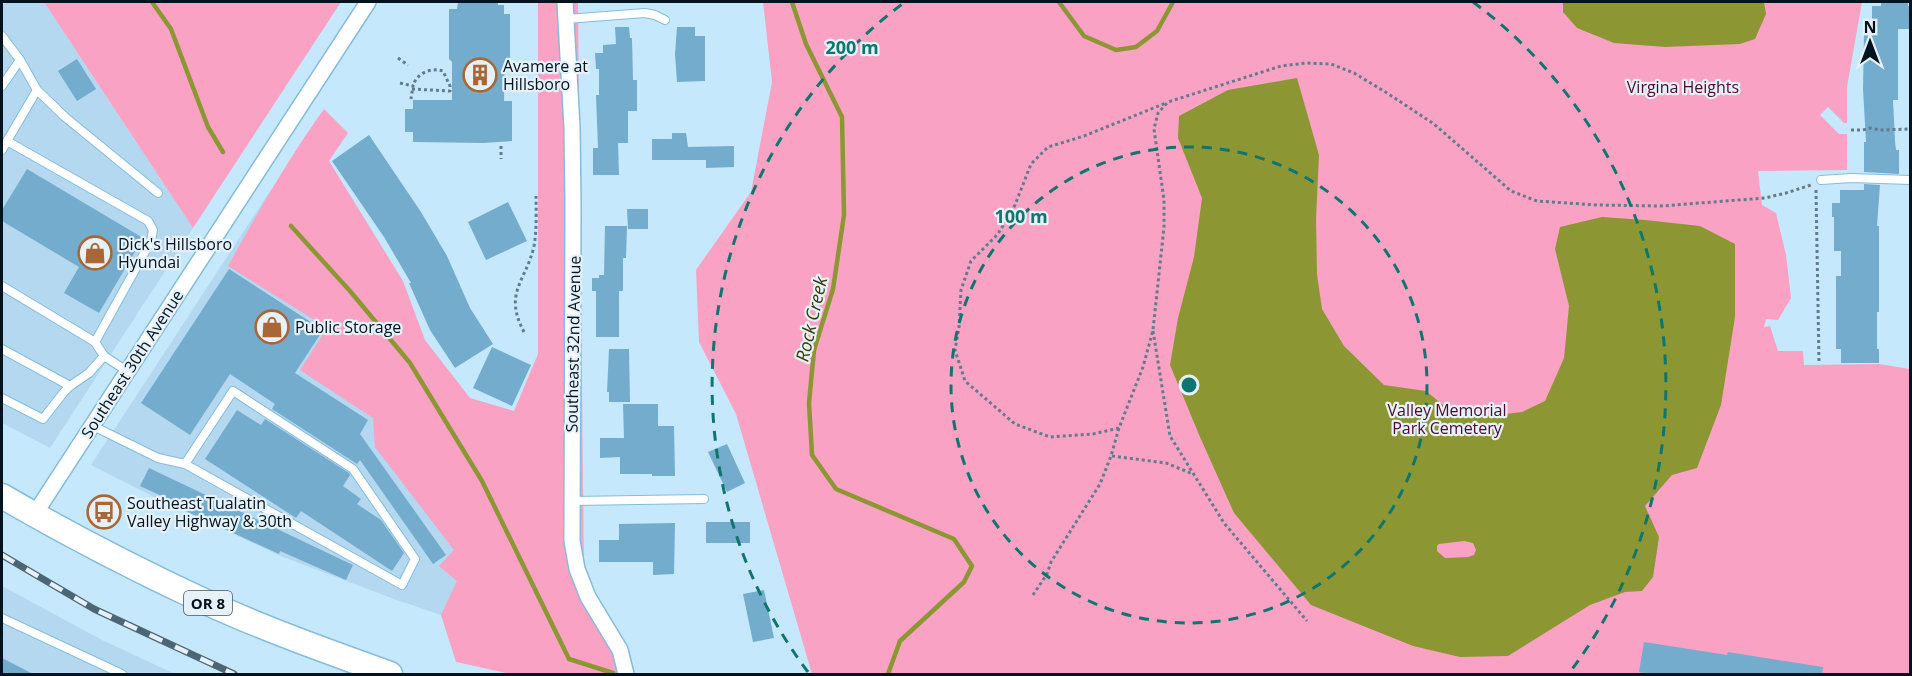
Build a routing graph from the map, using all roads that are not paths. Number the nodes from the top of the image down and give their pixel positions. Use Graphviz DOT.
graph roads {
  1 [pos="368,2"];
  2 [pos="565,2"];
  3 [pos="566,19"];
  4 [pos="665,20"];
  5 [pos="2,36"];
  6 [pos="20,60"];
  7 [pos="2,86"];
  8 [pos="37,90"];
  9 [pos="7,141"];
  10 [pos="2,150"];
  11 [pos="1911,180"];
  12 [pos="1819,182"];
  13 [pos="158,193"];
  14 [pos="2,286"];
  15 [pos="95,342"];
  16 [pos="2,349"];
  17 [pos="104,356"];
  18 [pos="127,371"];
  19 [pos="70,386"];
  20 [pos="2,398"];
  21 [pos="91,425"];
  22 [pos="185,464"];
  23 [pos="2,496"];
  24 [pos="704,499"];
  25 [pos="573,501"];
  26 [pos="34,515"];
  27 [pos="2,618"];
  28 [pos="122,675"];
  29 [pos="390,675"];
  30 [pos="626,675"];
  1 -- 18 [label="street, Southeast 30th Avenue"];
  2 -- 3 [label="street, Southeast 32nd Avenue"];
  3 -- 4 [label="lane"];
  3 -- 25 [label="street, Southeast 32nd Avenue"];
  5 -- 6 [label="lane"];
  6 -- 7 [label="lane"];
  6 -- 8 [label="lane"];
  8 -- 9 [label="lane"];
  8 -- 13 [label="lane"];
  9 -- 10 [label="lane"];
  9 -- 15 [label="lane"];
  11 -- 12 [label="lane"];
  14 -- 15 [label="lane"];
  15 -- 17 [label="lane"];
  16 -- 19 [label="lane"];
  17 -- 18 [label="lane"];
  17 -- 19 [label="lane"];
  18 -- 21 [label="street, Southeast 30th Avenue"];
  19 -- 20 [label="lane"];
  21 -- 22 [label="lane"];
  21 -- 26 [label="street, Southeast 30th Avenue"];
  22 -- 22 [label="lane"];
  23 -- 26 [label="main road, OR 8"];
  24 -- 25 [label="lane"];
  25 -- 30 [label="street, Southeast 32nd Avenue"];
  26 -- 29 [label="main road, OR 8"];
  27 -- 28 [label="lane"];
}
